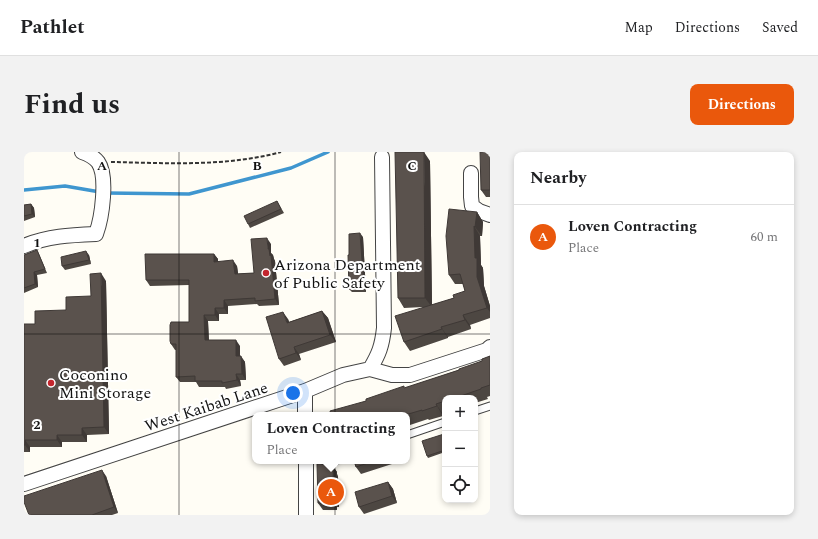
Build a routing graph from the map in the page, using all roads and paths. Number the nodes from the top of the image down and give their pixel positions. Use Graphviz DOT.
graph roads {
  1 [pos="82,152"];
  2 [pos="281,152"];
  3 [pos="382,157"];
  4 [pos="98,162"];
  5 [pos="471,172"];
  6 [pos="490,215"];
  7 [pos="24,246"];
  8 [pos="490,347"];
  9 [pos="370,370"];
  10 [pos="305,391"];
  11 [pos="490,406"];
  12 [pos="478,410"];
  13 [pos="305,412"];
  14 [pos="442,423"];
  15 [pos="410,434"];
  16 [pos="306,464"];
  17 [pos="24,484"];
  18 [pos="306,515"];
  1 -- 4 [label="street"];
  2 -- 4 [label="path"];
  3 -- 9 [label="street"];
  4 -- 7 [label="street"];
  5 -- 6 [label="street"];
  8 -- 9 [label="street, West Kaibab Lane"];
  9 -- 10 [label="street, West Kaibab Lane"];
  10 -- 13 [label="street"];
  10 -- 17 [label="street, West Kaibab Lane"];
  11 -- 12 [label="lane"];
  14 -- 15 [label="lane"];
  16 -- 18 [label="street"];
}
